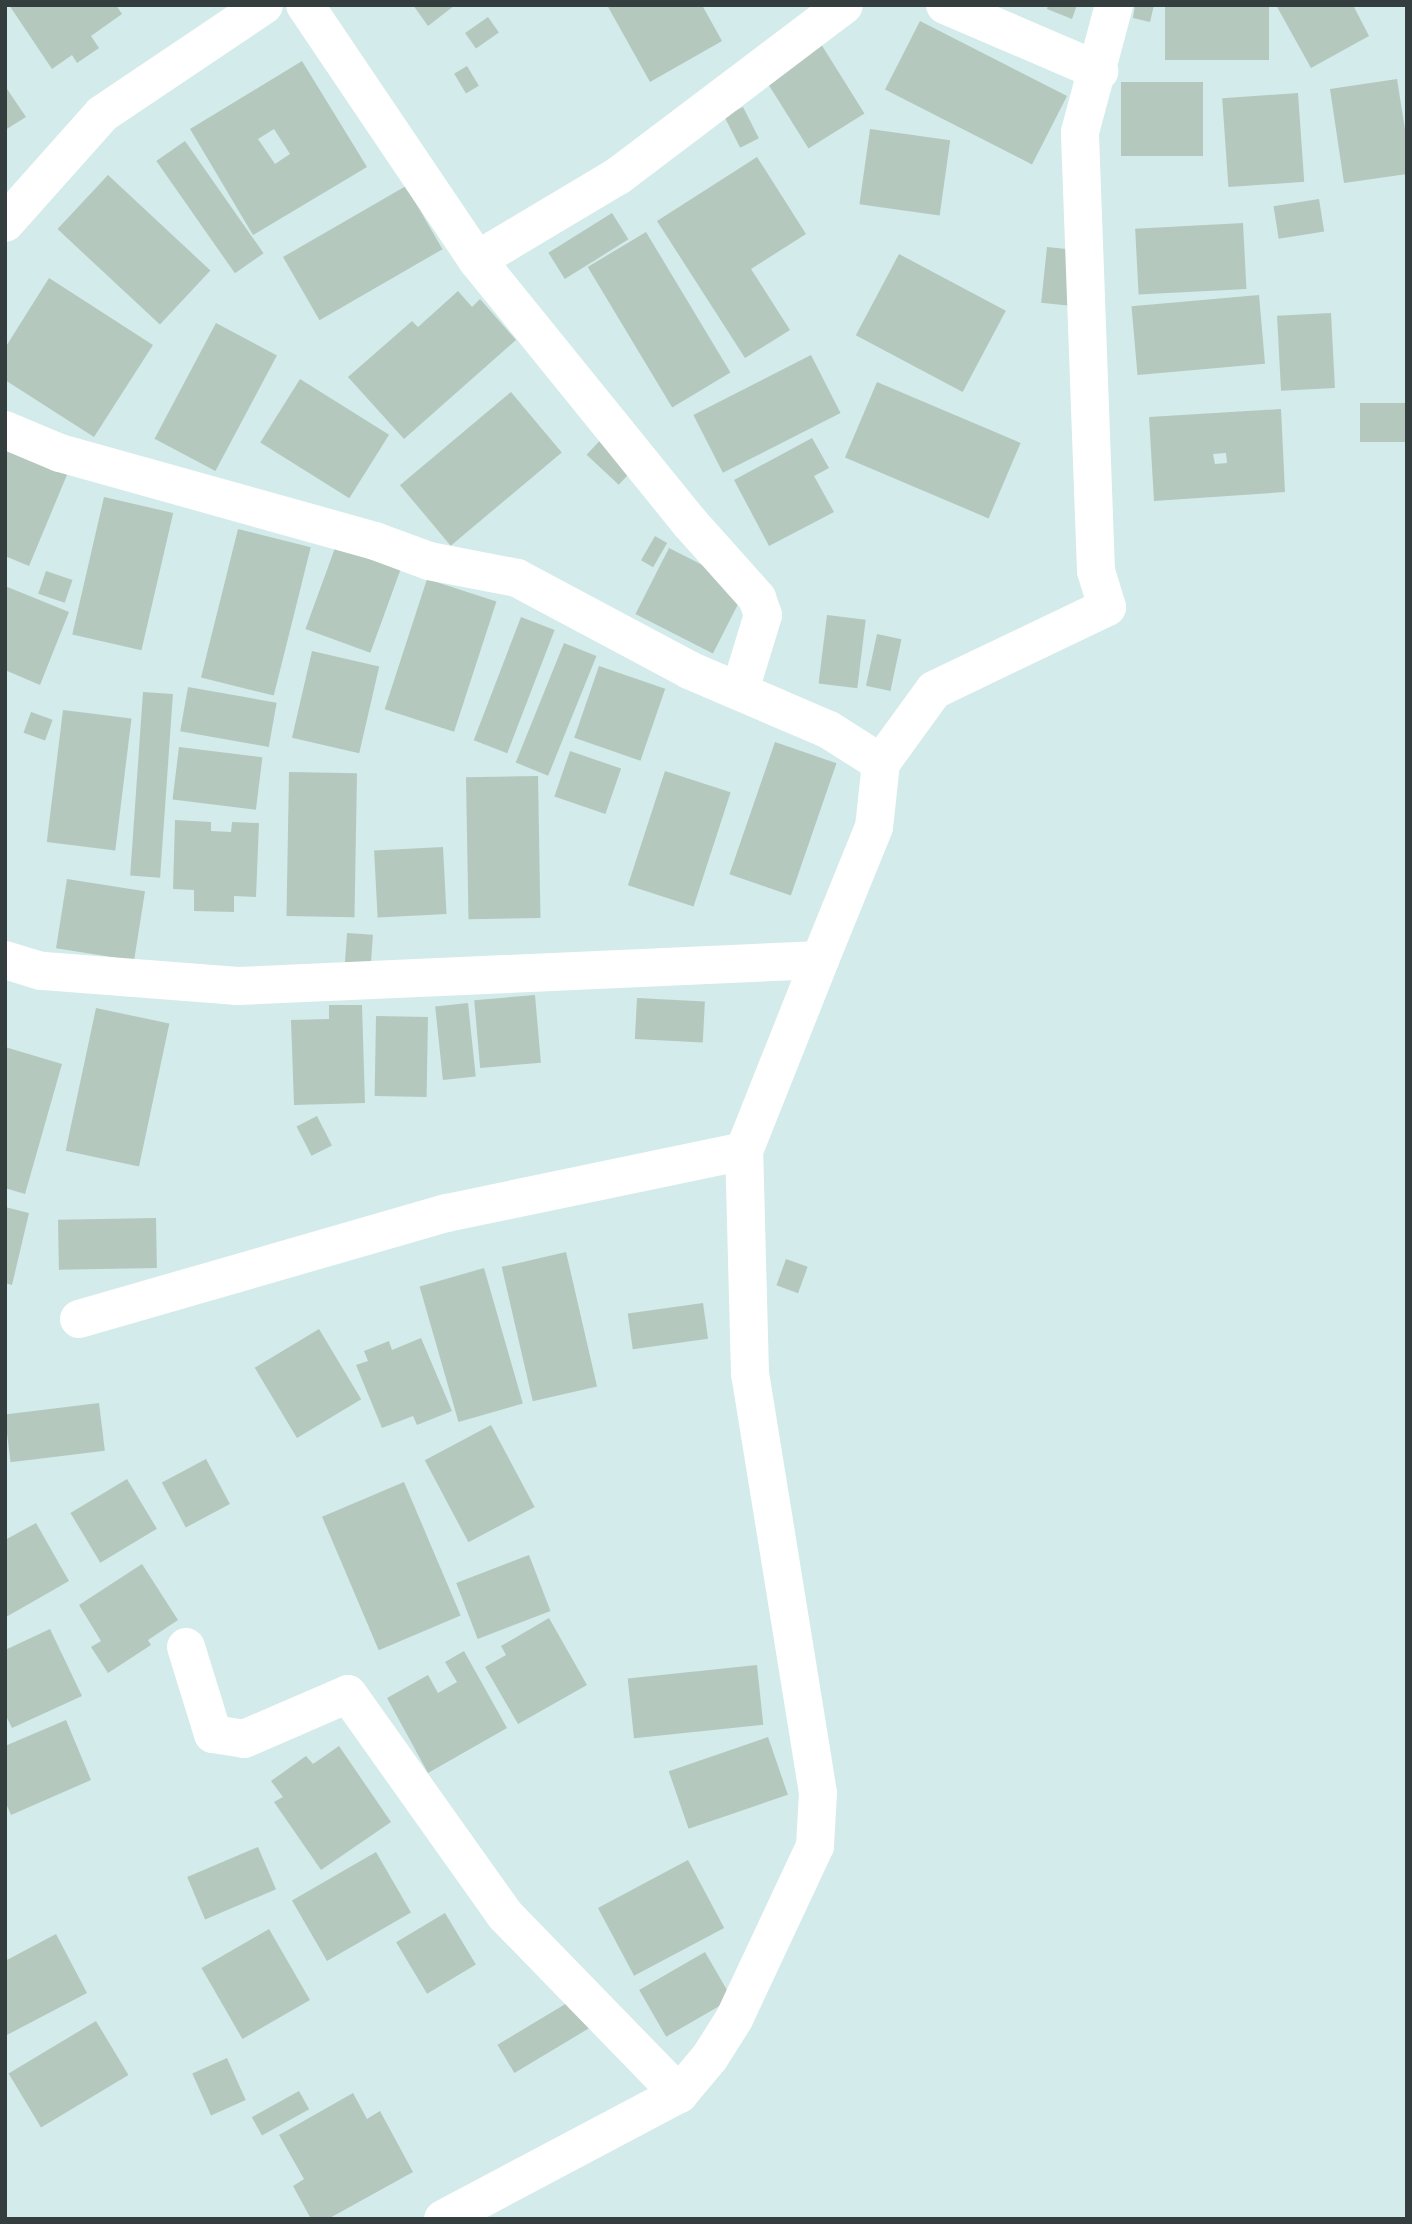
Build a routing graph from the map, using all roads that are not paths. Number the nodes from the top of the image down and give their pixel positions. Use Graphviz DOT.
graph roads {
  1 [pos="264,5"];
  2 [pos="305,5"];
  3 [pos="844,5"];
  4 [pos="946,5"];
  5 [pos="1114,5"];
  6 [pos="1099,71"];
  7 [pos="5,223"];
  8 [pos="477,260"];
  9 [pos="5,430"];
  10 [pos="740,690"];
  11 [pos="881,763"];
  12 [pos="5,960"];
  13 [pos="820,960"];
  14 [pos="744,1152"];
  15 [pos="79,1319"];
  16 [pos="187,1647"];
  17 [pos="679,2094"];
  18 [pos="443,2219"];
  1 -- 7 [label="street"];
  2 -- 8 [label="street"];
  3 -- 8 [label="street"];
  4 -- 6 [label="street"];
  5 -- 6 [label="street"];
  6 -- 11 [label="street"];
  8 -- 10 [label="street"];
  9 -- 10 [label="street"];
  10 -- 11 [label="street"];
  11 -- 13 [label="street"];
  12 -- 13 [label="street"];
  13 -- 14 [label="street"];
  14 -- 15 [label="street"];
  14 -- 17 [label="street"];
  16 -- 17 [label="street"];
  17 -- 18 [label="street"];
}
